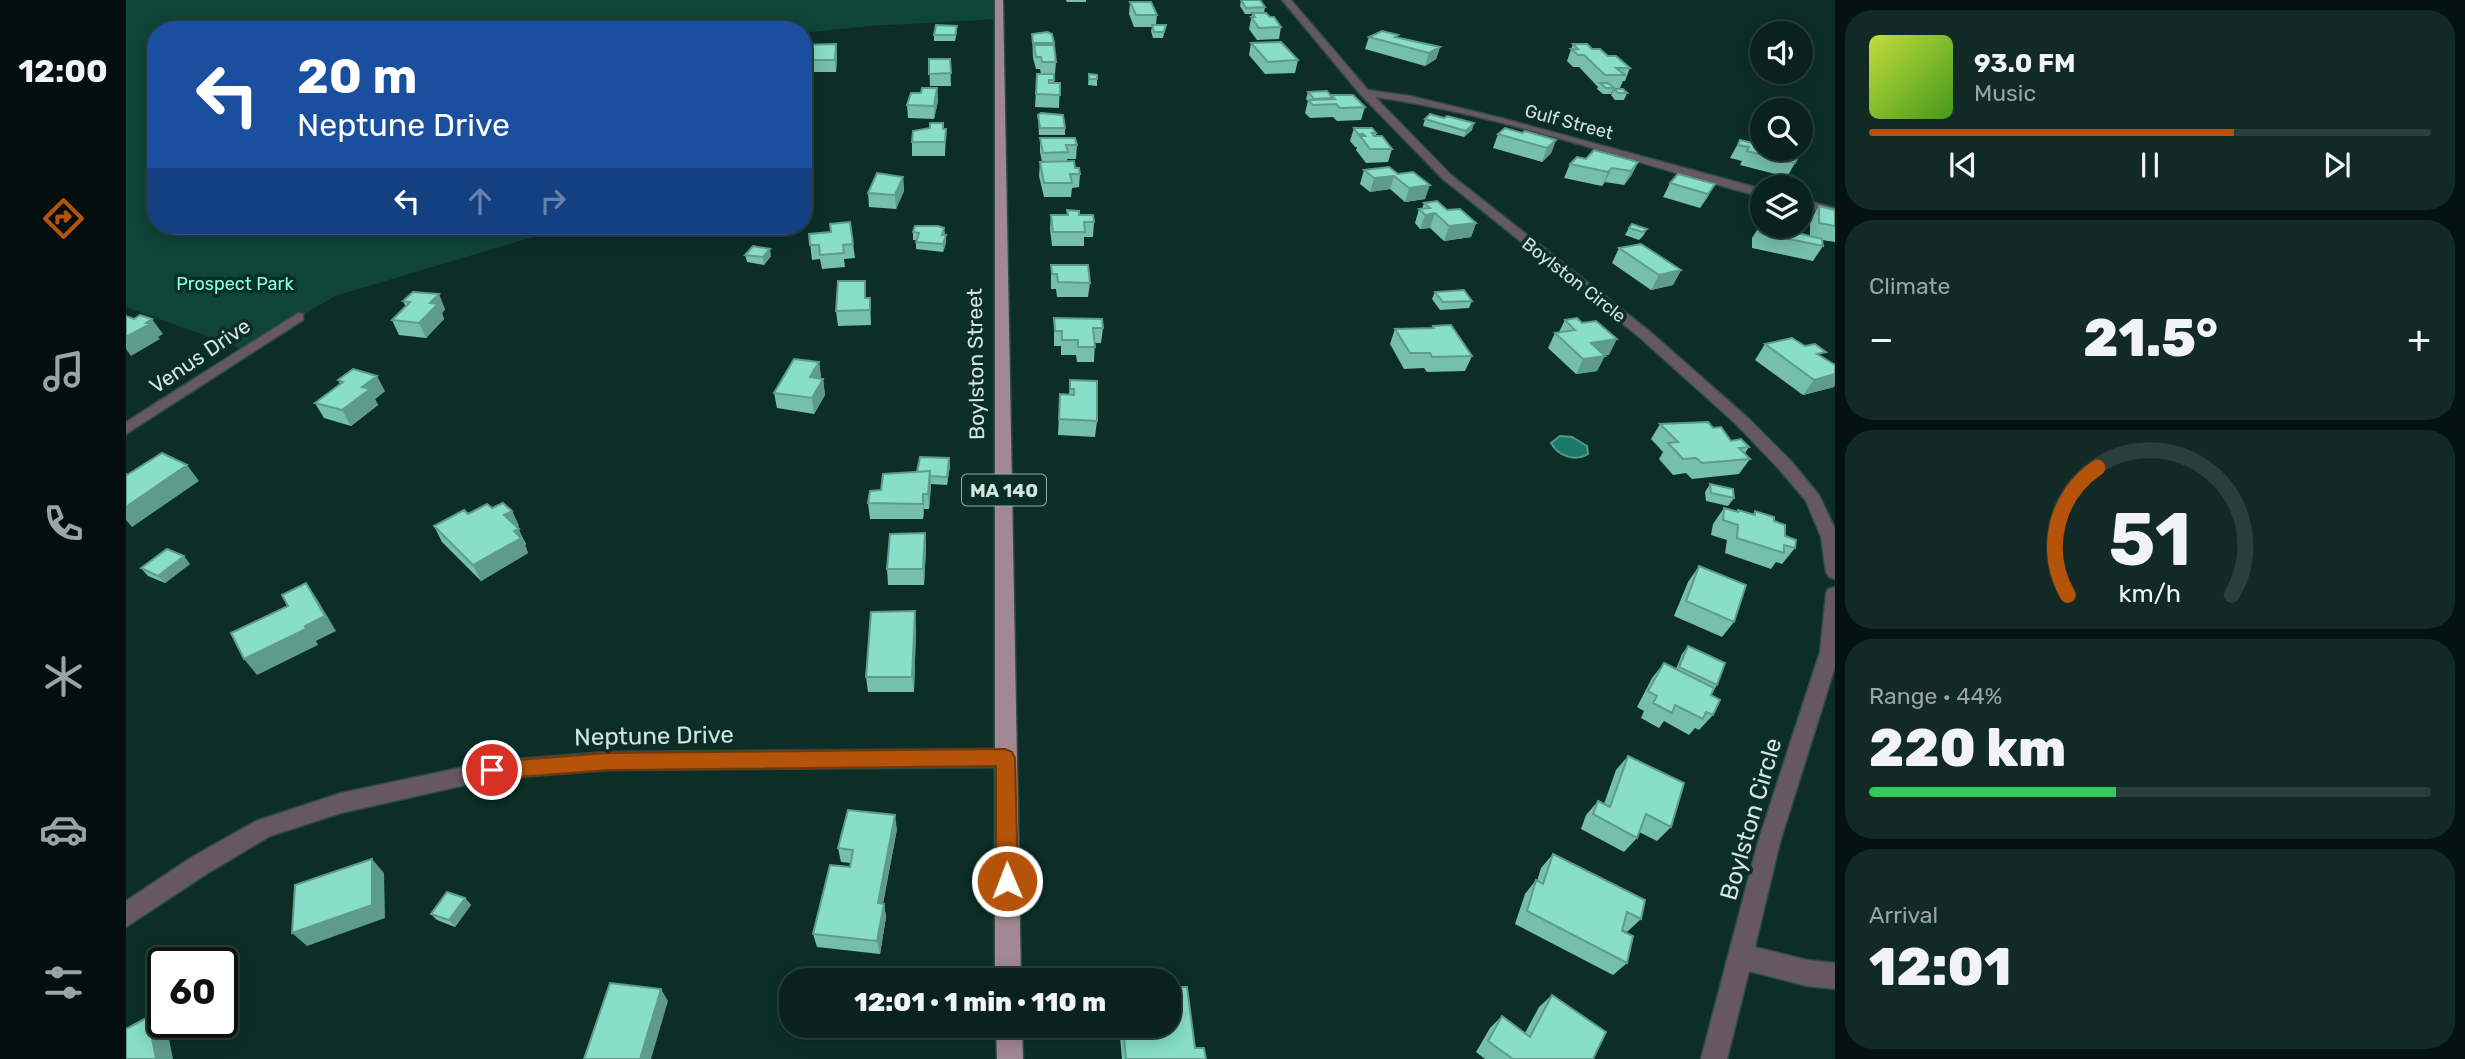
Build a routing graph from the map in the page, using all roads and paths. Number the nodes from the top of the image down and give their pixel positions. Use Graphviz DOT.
graph roads {
  1 [pos="999,0"];
  2 [pos="1286,0"];
  3 [pos="1365,93"];
  4 [pos="1750,190"];
  5 [pos="1813,206"];
  6 [pos="1835,212"];
  7 [pos="298,317"];
  8 [pos="126,429"];
  9 [pos="1835,572"];
  10 [pos="1835,594"];
  11 [pos="1005,758"];
  12 [pos="126,915"];
  13 [pos="1740,956"];
  14 [pos="1009,968"];
  15 [pos="1835,976"];
  16 [pos="1009,1038"];
  17 [pos="1010,1059"];
  18 [pos="1714,1059"];
  1 -- 11 [label="main road, Boylston Street / MA 140"];
  2 -- 3 [label="street, Boylston Circle"];
  3 -- 4 [label="street, Gulf Street"];
  3 -- 9 [label="street, Boylston Circle"];
  5 -- 6 [label="street"];
  7 -- 8 [label="street, Venus Drive"];
  10 -- 13 [label="street, Boylston Circle"];
  11 -- 12 [label="street, Neptune Drive"];
  11 -- 14 [label="main road, Boylston Street / MA 140"];
  13 -- 15 [label="street"];
  13 -- 18 [label="street, Boylston Circle"];
  16 -- 17 [label="main road"];
}
